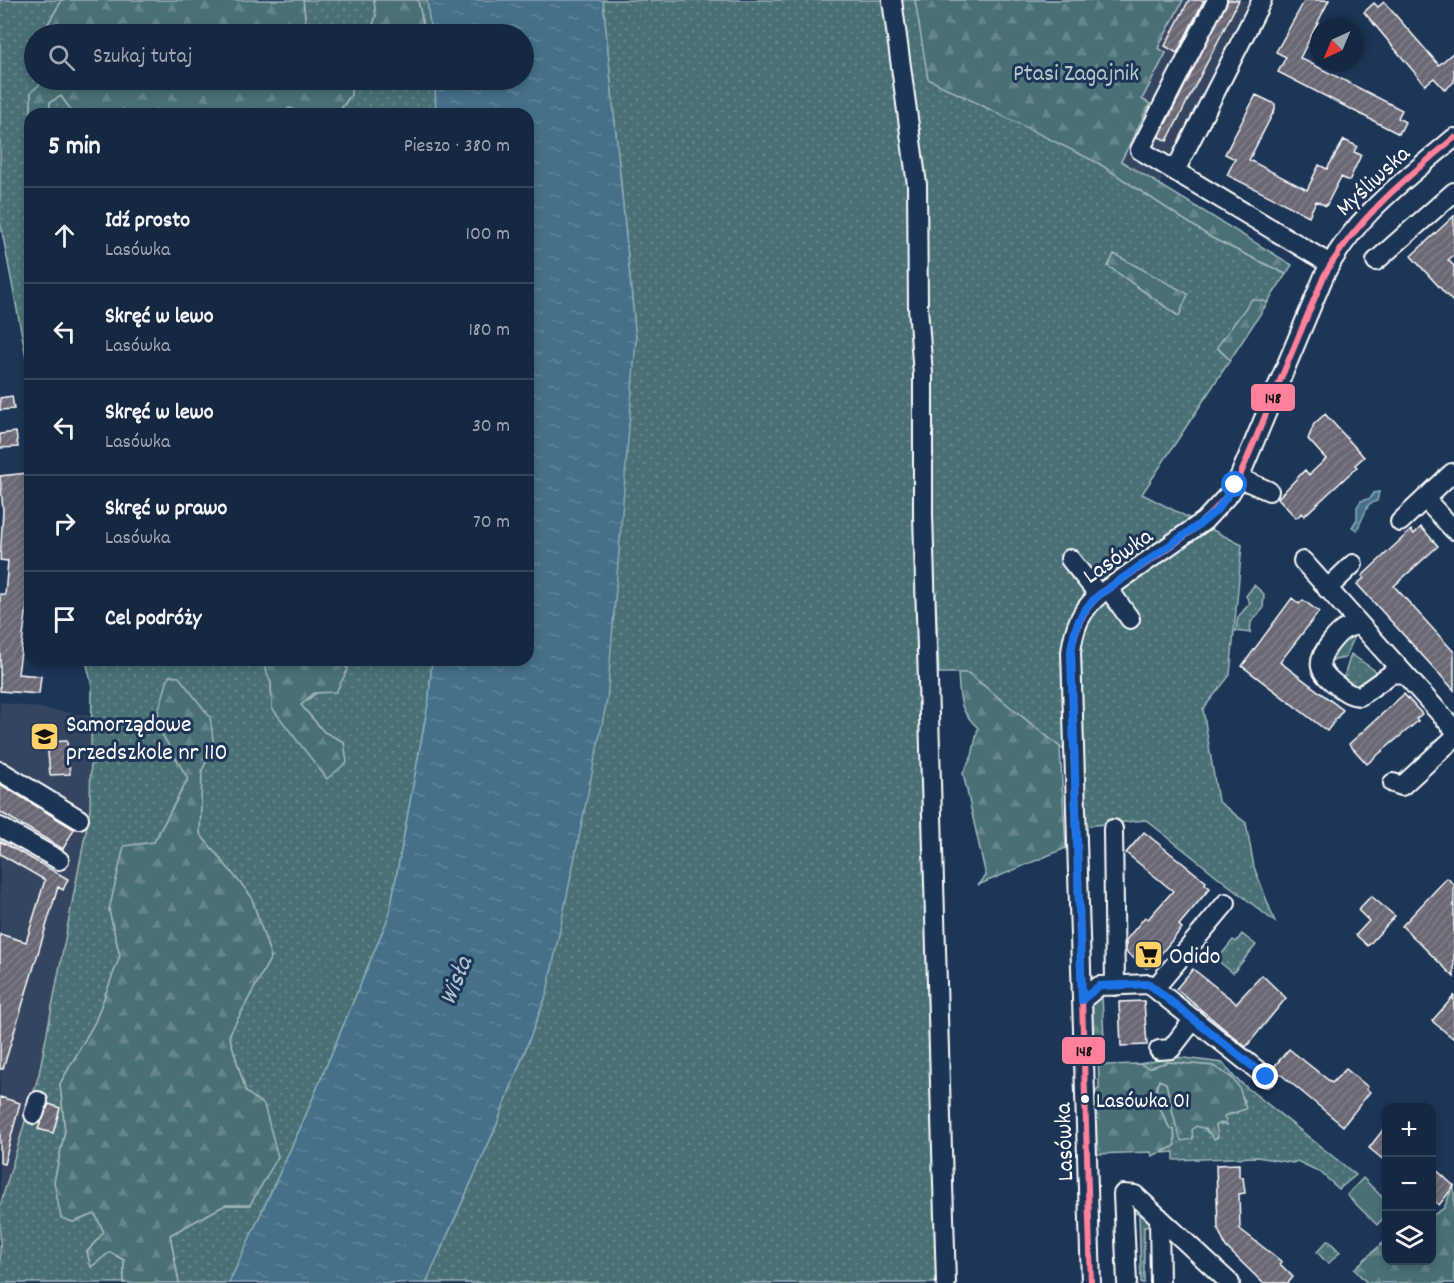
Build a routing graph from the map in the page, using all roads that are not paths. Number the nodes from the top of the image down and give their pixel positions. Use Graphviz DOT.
graph roads {
  1 [pos="892,0"];
  2 [pos="1217,0"];
  3 [pos="1262,0"];
  4 [pos="1454,138"];
  5 [pos="1175,171"];
  6 [pos="1454,192"];
  7 [pos="1377,261"];
  8 [pos="1330,264"];
  9 [pos="1291,357"];
  10 [pos="1300,375"];
  11 [pos="1452,473"];
  12 [pos="1239,478"];
  13 [pos="1269,491"];
  14 [pos="1425,499"];
  15 [pos="1400,522"];
  16 [pos="1454,530"];
  17 [pos="1070,559"];
  18 [pos="1303,561"];
  19 [pos="1353,564"];
  20 [pos="1327,589"];
  21 [pos="1104,592"];
  22 [pos="1130,619"];
  23 [pos="1359,625"];
  24 [pos="1403,673"];
  25 [pos="1454,729"];
  26 [pos="1454,738"];
  27 [pos="0,771"];
  28 [pos="1393,783"];
  29 [pos="79,819"];
  30 [pos="0,827"];
  31 [pos="1113,829"];
  32 [pos="59,860"];
  33 [pos="1226,903"];
  34 [pos="1202,947"];
  35 [pos="1115,986"];
  36 [pos="1159,992"];
  37 [pos="1082,1000"];
  38 [pos="1194,1019"];
  39 [pos="1159,1050"];
  40 [pos="1266,1077"];
  41 [pos="1159,1216"];
  42 [pos="946,1283"];
  43 [pos="1091,1283"];
  44 [pos="1127,1283"];
  45 [pos="1160,1283"];
  46 [pos="1230,1283"];
  1 -- 42 [label="street"];
  2 -- 5 [label="street"];
  3 -- 5 [label="street"];
  4 -- 8 [label="street, Myśliwska"];
  5 -- 8 [label="street"];
  6 -- 7 [label="street"];
  8 -- 9 [label="street, Lasówka"];
  9 -- 10 [label="street"];
  9 -- 12 [label="street, Lasówka"];
  11 -- 14 [label="street"];
  12 -- 13 [label="street"];
  12 -- 21 [label="street, Lasówka"];
  14 -- 15 [label="street"];
  14 -- 16 [label="street"];
  17 -- 21 [label="street"];
  18 -- 20 [label="street"];
  19 -- 20 [label="street"];
  20 -- 23 [label="street"];
  21 -- 22 [label="street"];
  21 -- 37 [label="street, Lasówka"];
  23 -- 24 [label="street"];
  23 -- 24 [label="street"];
  24 -- 25 [label="street"];
  26 -- 28 [label="street"];
  27 -- 29 [label="street"];
  30 -- 32 [label="street"];
  31 -- 35 [label="street"];
  33 -- 36 [label="street"];
  34 -- 36 [label="street"];
  35 -- 36 [label="street"];
  35 -- 37 [label="street"];
  36 -- 38 [label="street"];
  37 -- 43 [label="street, Lasówka"];
  38 -- 39 [label="street"];
  38 -- 40 [label="street"];
  41 -- 44 [label="street"];
  41 -- 45 [label="street"];
  41 -- 46 [label="street"];
}
